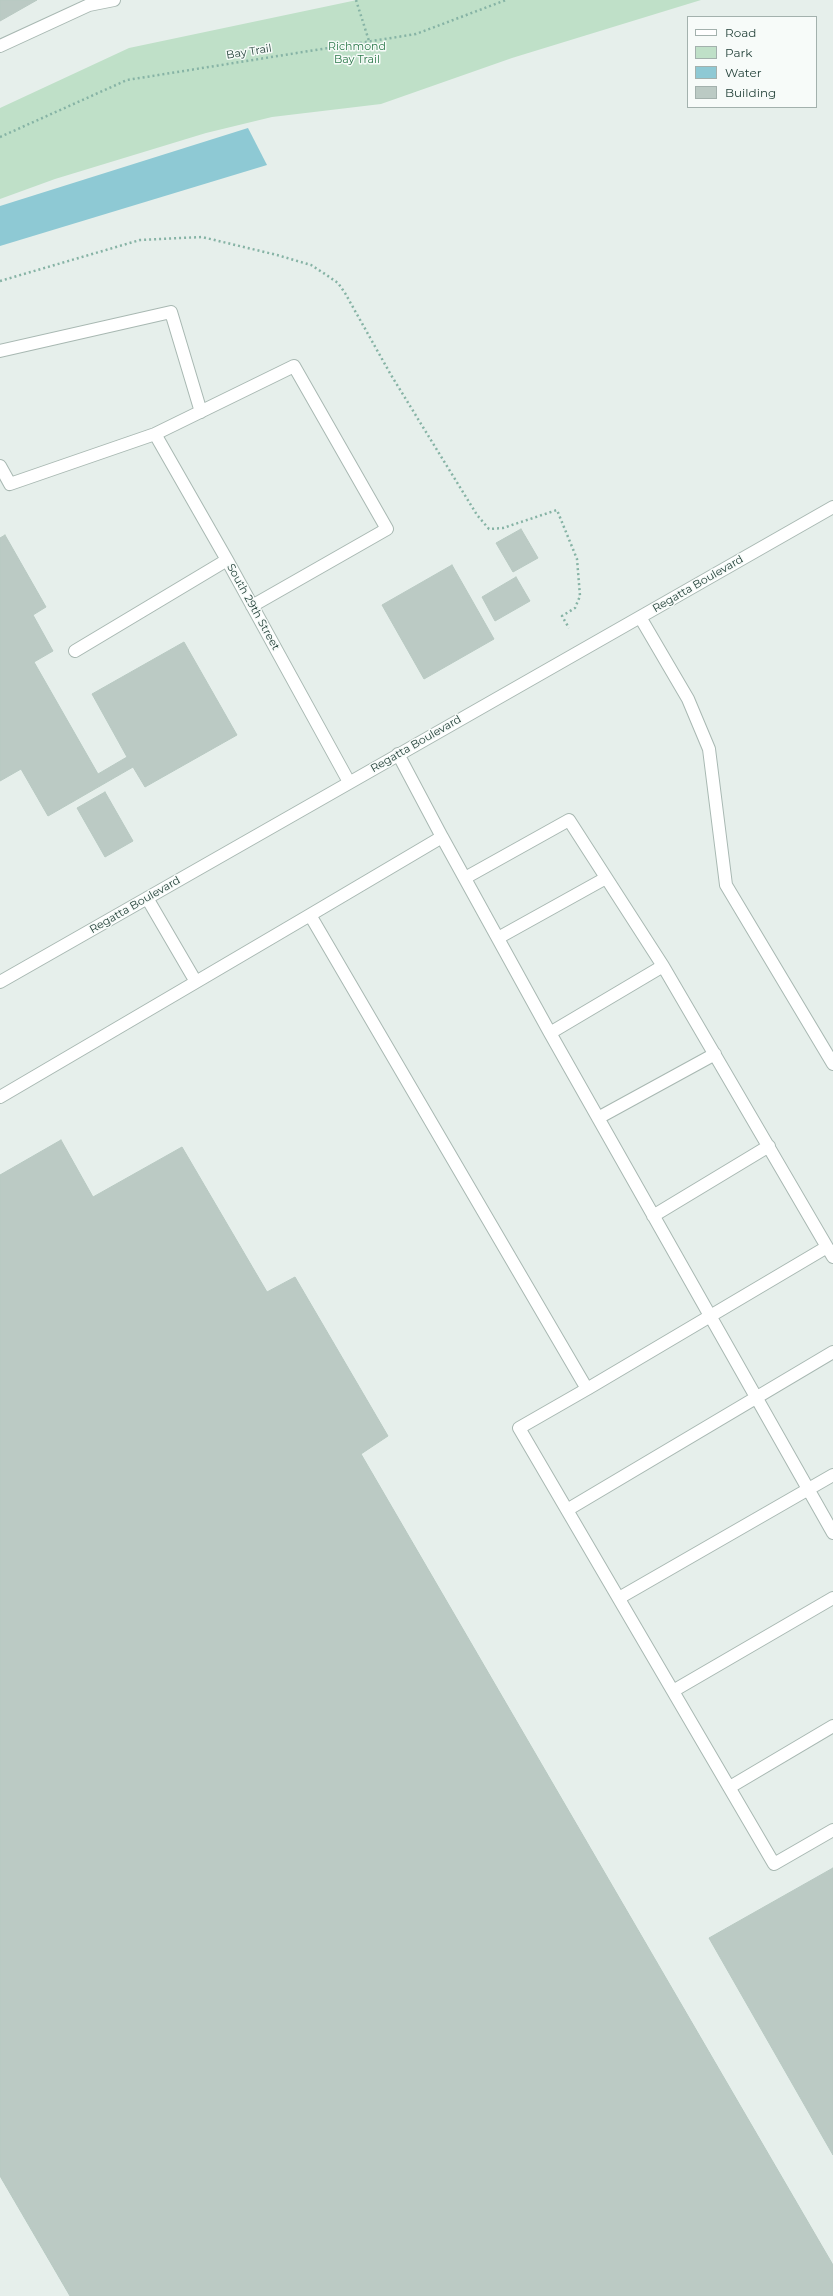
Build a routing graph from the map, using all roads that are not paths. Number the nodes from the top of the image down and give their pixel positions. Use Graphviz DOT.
graph roads {
  1 [pos="114,0"];
  2 [pos="0,46"];
  3 [pos="0,351"];
  4 [pos="201,412"];
  5 [pos="155,434"];
  6 [pos="0,466"];
  7 [pos="833,507"];
  8 [pos="227,560"];
  9 [pos="252,606"];
  10 [pos="640,617"];
  11 [pos="75,651"];
  12 [pos="398,754"];
  13 [pos="349,782"];
  14 [pos="442,837"];
  15 [pos="465,878"];
  16 [pos="606,878"];
  17 [pos="147,898"];
  18 [pos="310,915"];
  19 [pos="498,938"];
  20 [pos="663,966"];
  21 [pos="0,982"];
  22 [pos="196,982"];
  23 [pos="550,1033"];
  24 [pos="715,1054"];
  25 [pos="833,1064"];
  26 [pos="0,1096"];
  27 [pos="598,1118"];
  28 [pos="769,1146"];
  29 [pos="653,1216"];
  30 [pos="830,1252"];
  31 [pos="711,1315"];
  32 [pos="833,1352"];
  33 [pos="587,1389"];
  34 [pos="756,1398"];
  35 [pos="833,1475"];
  36 [pos="808,1489"];
  37 [pos="567,1510"];
  38 [pos="833,1533"];
  39 [pos="619,1598"];
  40 [pos="833,1598"];
  41 [pos="673,1691"];
  42 [pos="833,1726"];
  43 [pos="730,1786"];
  44 [pos="833,1830"];
  1 -- 2 [label="street"];
  3 -- 4 [label="street"];
  4 -- 5 [label="street"];
  4 -- 9 [label="street"];
  5 -- 6 [label="street"];
  5 -- 8 [label="street, South 29th Street"];
  7 -- 10 [label="street, Regatta Boulevard"];
  8 -- 9 [label="street, South 29th Street"];
  8 -- 11 [label="street"];
  9 -- 13 [label="street, South 29th Street"];
  10 -- 12 [label="street, Regatta Boulevard"];
  10 -- 25 [label="street"];
  12 -- 13 [label="street, Regatta Boulevard"];
  12 -- 14 [label="street"];
  13 -- 17 [label="street, Regatta Boulevard"];
  14 -- 15 [label="street"];
  14 -- 18 [label="street"];
  15 -- 16 [label="street"];
  15 -- 19 [label="street"];
  16 -- 19 [label="street"];
  16 -- 20 [label="street"];
  17 -- 21 [label="street, Regatta Boulevard"];
  17 -- 22 [label="street"];
  18 -- 22 [label="street"];
  18 -- 33 [label="street"];
  19 -- 23 [label="street"];
  20 -- 23 [label="street"];
  20 -- 24 [label="street"];
  22 -- 26 [label="street"];
  23 -- 27 [label="street"];
  24 -- 27 [label="street"];
  24 -- 28 [label="street"];
  27 -- 29 [label="street"];
  28 -- 29 [label="street"];
  28 -- 30 [label="street"];
  29 -- 31 [label="street"];
  30 -- 31 [label="street"];
  31 -- 33 [label="street"];
  31 -- 34 [label="street"];
  32 -- 34 [label="street"];
  33 -- 37 [label="street"];
  34 -- 36 [label="street"];
  34 -- 37 [label="street"];
  35 -- 36 [label="street"];
  36 -- 38 [label="street"];
  36 -- 39 [label="street"];
  37 -- 39 [label="street"];
  39 -- 41 [label="street"];
  40 -- 41 [label="street"];
  41 -- 43 [label="street"];
  42 -- 43 [label="street"];
  43 -- 44 [label="street"];
}
